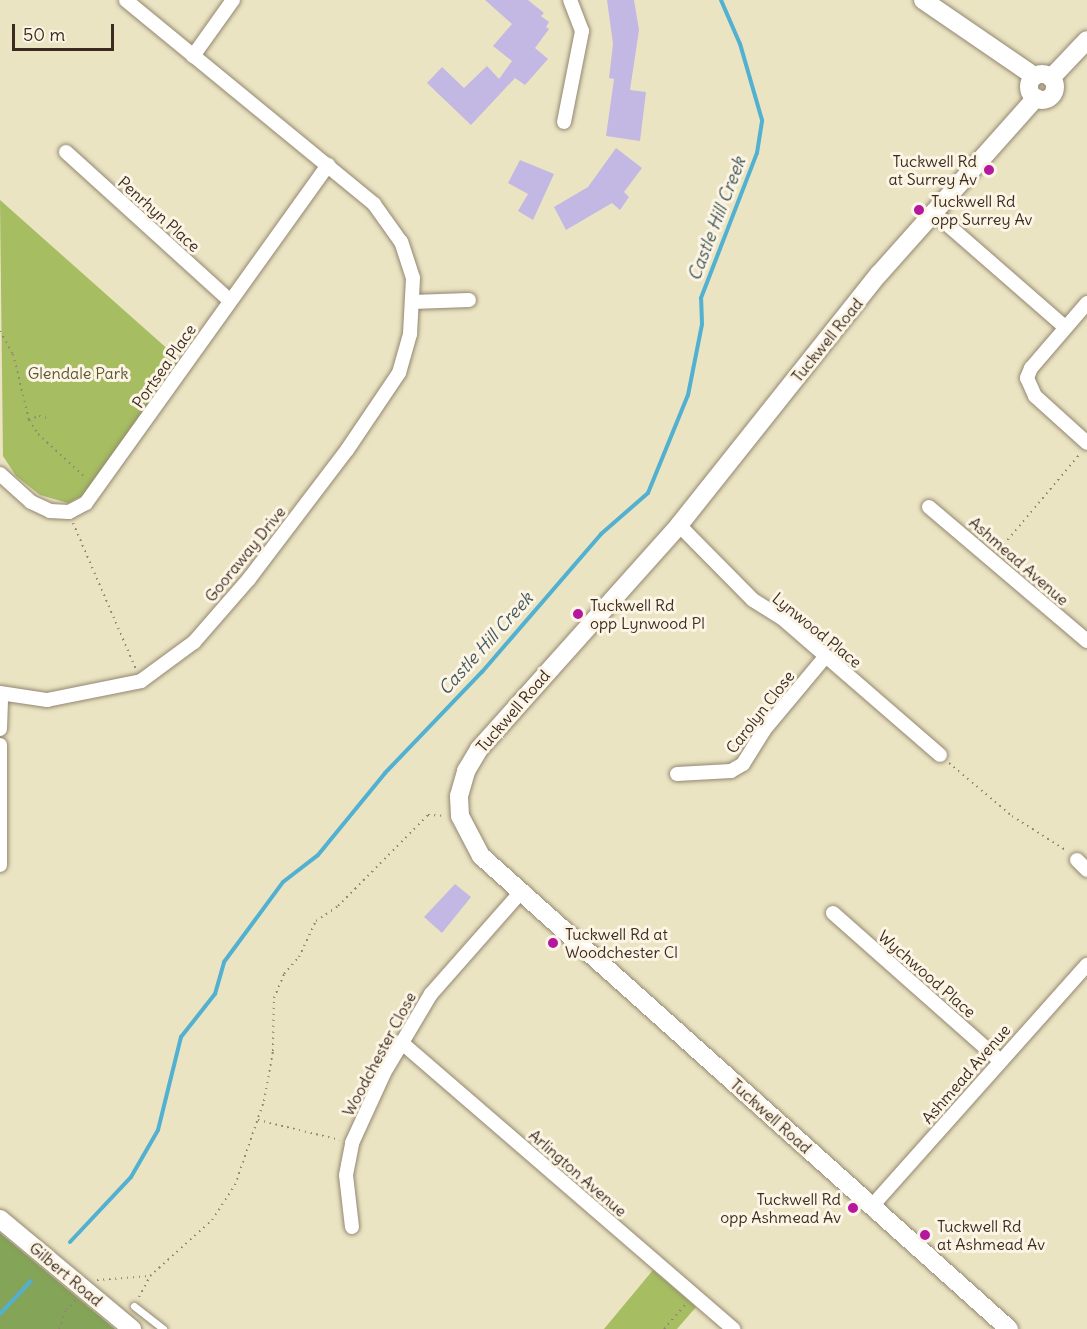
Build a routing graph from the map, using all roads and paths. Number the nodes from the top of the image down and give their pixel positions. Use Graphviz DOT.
graph roads {
  1 [pos="126,0"];
  2 [pos="233,0"];
  3 [pos="570,0"];
  4 [pos="923,0"];
  5 [pos="1087,40"];
  6 [pos="193,56"];
  7 [pos="1043,77"];
  8 [pos="564,122"];
  9 [pos="66,152"];
  10 [pos="328,165"];
  11 [pos="933,212"];
  12 [pos="230,300"];
  13 [pos="469,300"];
  14 [pos="412,302"];
  15 [pos="1087,303"];
  16 [pos="1065,327"];
  17 [pos="0,331"];
  18 [pos="47,418"];
  19 [pos="29,420"];
  20 [pos="1083,449"];
  21 [pos="0,474"];
  22 [pos="98,490"];
  23 [pos="929,507"];
  24 [pos="69,512"];
  25 [pos="679,525"];
  26 [pos="991,559"];
  27 [pos="1087,641"];
  28 [pos="825,657"];
  29 [pos="141,681"];
  30 [pos="1,693"];
  31 [pos="0,729"];
  32 [pos="0,745"];
  33 [pos="940,755"];
  34 [pos="677,774"];
  35 [pos="459,816"];
  36 [pos="1,835"];
  37 [pos="1082,865"];
  38 [pos="0,866"];
  39 [pos="520,893"];
  40 [pos="833,913"];
  41 [pos="1087,965"];
  42 [pos="401,1042"];
  43 [pos="999,1060"];
  44 [pos="258,1120"];
  45 [pos="352,1143"];
  46 [pos="872,1206"];
  47 [pos="0,1219"];
  48 [pos="352,1227"];
  49 [pos="150,1276"];
  50 [pos="94,1282"];
  51 [pos="694,1295"];
  52 [pos="77,1299"];
  53 [pos="134,1306"];
  54 [pos="59,1329"];
  55 [pos="132,1329"];
  56 [pos="163,1329"];
  57 [pos="664,1329"];
  58 [pos="733,1329"];
  59 [pos="1010,1329"];
  1 -- 6 [label="street, Gooraway Drive"];
  2 -- 6 [label="street"];
  3 -- 8 [label="street"];
  4 -- 7 [label="street"];
  5 -- 7 [label="street"];
  6 -- 10 [label="street, Gooraway Drive"];
  7 -- 11 [label="street, Tuckwell Road"];
  9 -- 12 [label="street, Penrhyn Place"];
  10 -- 12 [label="street, Portsea Place"];
  10 -- 14 [label="street, Gooraway Drive"];
  11 -- 16 [label="street"];
  11 -- 25 [label="street, Tuckwell Road"];
  12 -- 22 [label="street, Portsea Place"];
  13 -- 14 [label="street"];
  14 -- 29 [label="street, Gooraway Drive"];
  15 -- 16 [label="street"];
  16 -- 20 [label="street"];
  17 -- 19 [label="path"];
  18 -- 19 [label="path"];
  19 -- 22 [label="path"];
  20 -- 26 [label="path"];
  21 -- 24 [label="street"];
  22 -- 24 [label="street, Portsea Place"];
  23 -- 26 [label="street, Ashmead Avenue"];
  24 -- 29 [label="path"];
  25 -- 28 [label="street, Lynwood Place"];
  25 -- 35 [label="street, Tuckwell Road"];
  26 -- 27 [label="street, Ashmead Avenue"];
  28 -- 33 [label="street, Lynwood Place"];
  28 -- 34 [label="street, Carolyn Close"];
  29 -- 30 [label="street, Gooraway Drive"];
  30 -- 31 [label="street"];
  32 -- 36 [label="street"];
  33 -- 37 [label="path"];
  35 -- 39 [label="street, Tuckwell Road"];
  35 -- 44 [label="path"];
  36 -- 38 [label="street"];
  39 -- 42 [label="street, Woodchester Close"];
  39 -- 46 [label="street, Tuckwell Road"];
  40 -- 43 [label="street, Wychwood Place"];
  41 -- 43 [label="street, Ashmead Avenue"];
  42 -- 45 [label="street, Woodchester Close"];
  42 -- 51 [label="street, Arlington Avenue"];
  43 -- 46 [label="street, Ashmead Avenue"];
  44 -- 45 [label="path"];
  44 -- 49 [label="path"];
  45 -- 48 [label="street, Woodchester Close"];
  46 -- 59 [label="street, Tuckwell Road"];
  47 -- 55 [label="street, Gilbert Road"];
  49 -- 50 [label="path"];
  49 -- 53 [label="path"];
  51 -- 57 [label="path"];
  51 -- 58 [label="street, Arlington Avenue"];
  52 -- 54 [label="path"];
  53 -- 56 [label="lane"];
}
